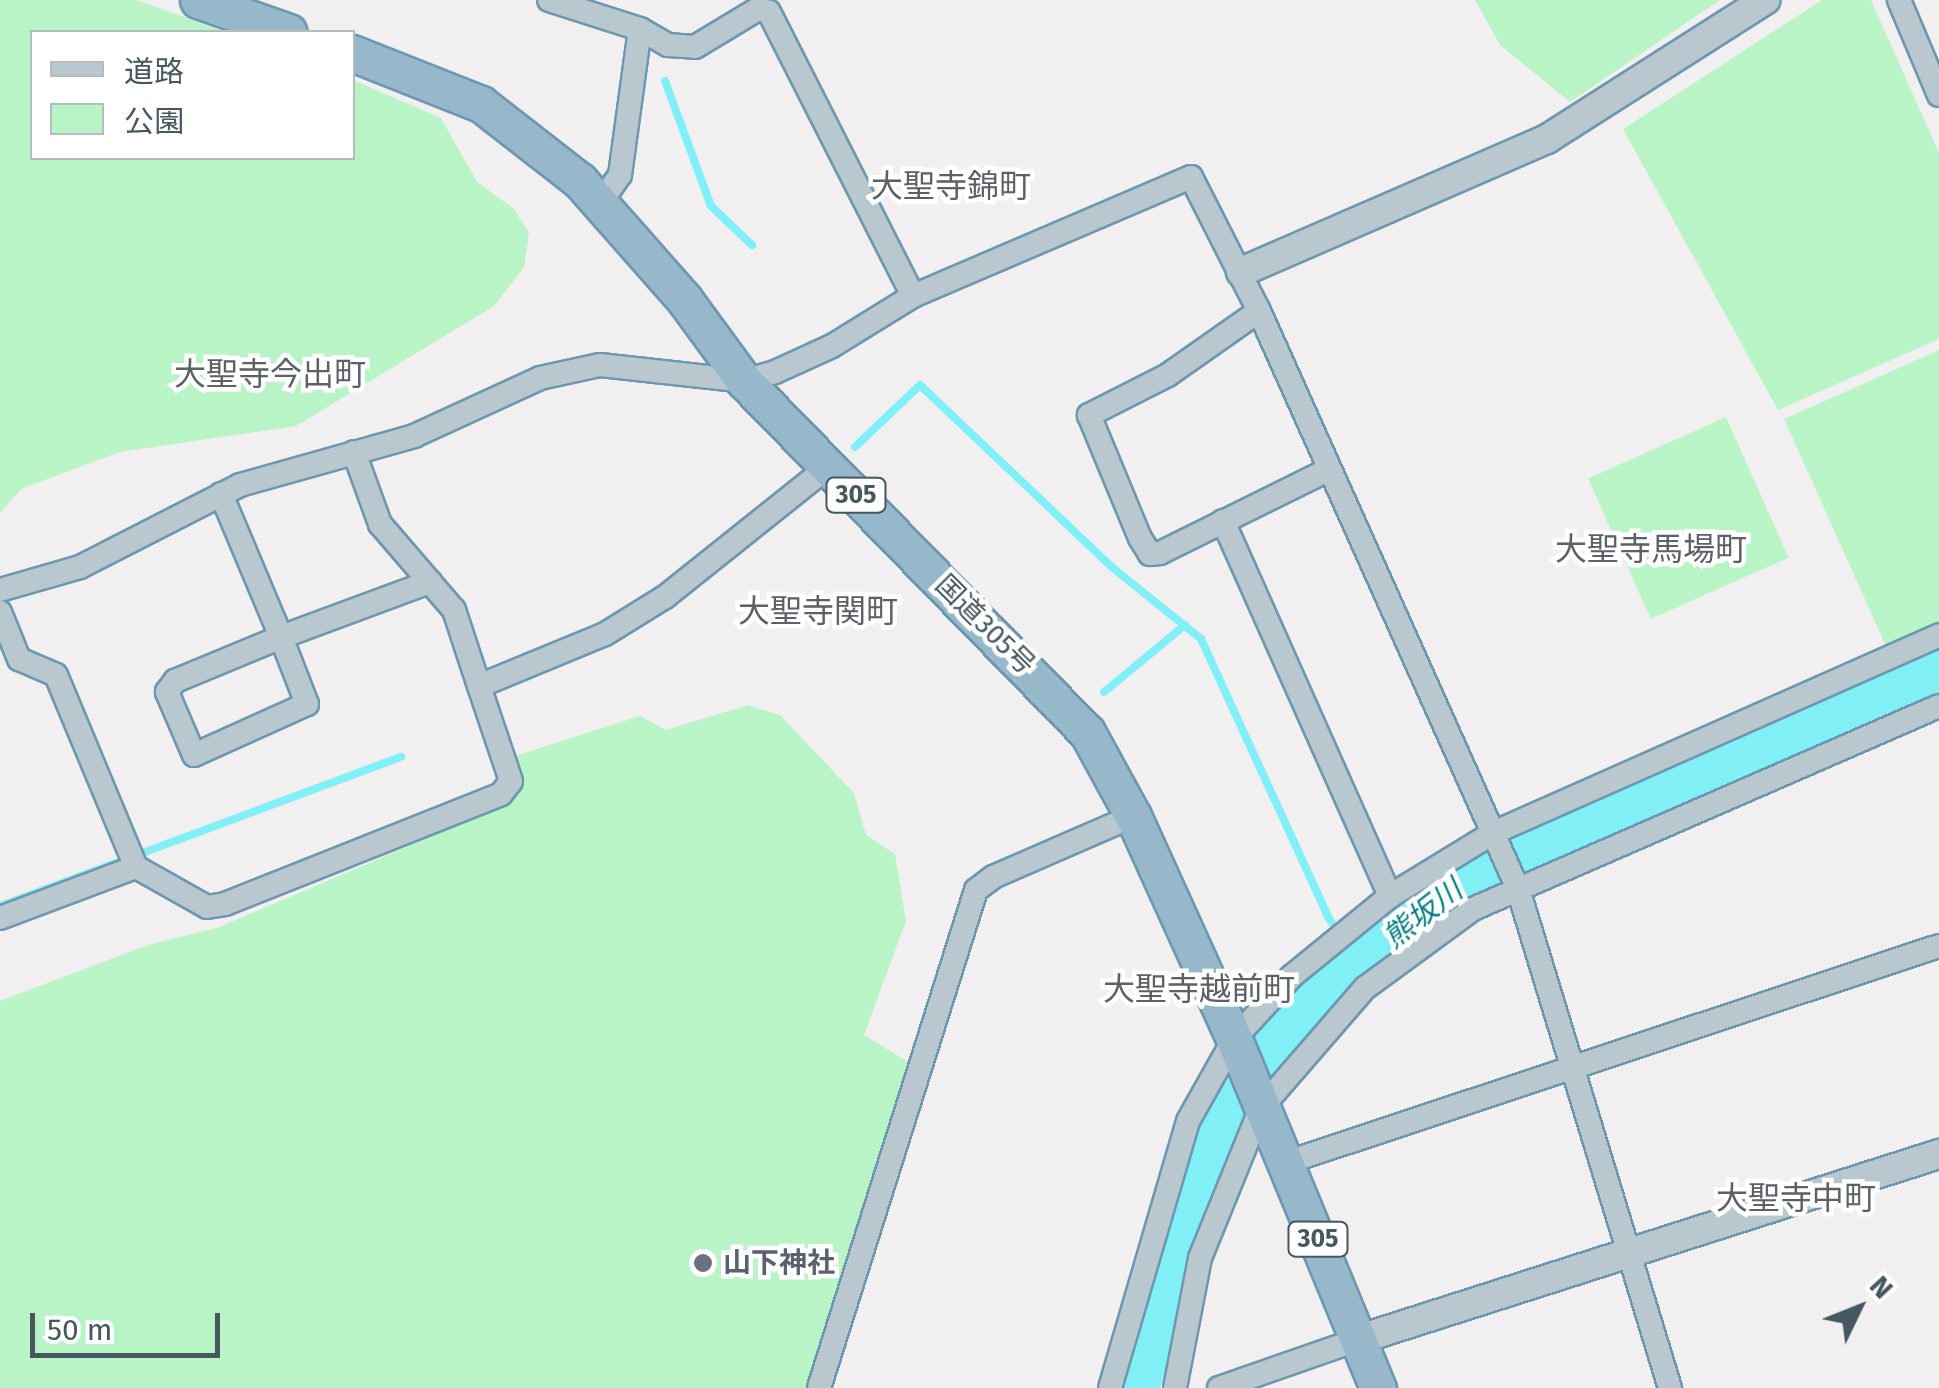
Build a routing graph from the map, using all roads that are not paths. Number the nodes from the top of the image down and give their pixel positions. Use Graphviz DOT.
graph roads {
  1 [pos="198,0"];
  2 [pos="549,0"];
  3 [pos="1765,0"];
  4 [pos="1899,0"];
  5 [pos="640,28"];
  6 [pos="282,30"];
  7 [pos="355,53"];
  8 [pos="1939,95"];
  9 [pos="601,202"];
  10 [pos="1241,272"];
  11 [pos="913,296"];
  12 [pos="1259,312"];
  13 [pos="744,381"];
  14 [pos="354,452"];
  15 [pos="828,467"];
  16 [pos="1328,470"];
  17 [pos="221,494"];
  18 [pos="1223,521"];
  19 [pos="430,582"];
  20 [pos="0,590"];
  21 [pos="0,612"];
  22 [pos="1939,635"];
  23 [pos="282,637"];
  24 [pos="479,686"];
  25 [pos="1938,709"];
  26 [pos="1133,816"];
  27 [pos="1494,835"];
  28 [pos="136,866"];
  29 [pos="1516,883"];
  30 [pos="1390,896"];
  31 [pos="0,918"];
  32 [pos="1939,946"];
  33 [pos="1236,1044"];
  34 [pos="1568,1066"];
  35 [pos="1258,1100"];
  36 [pos="1939,1154"];
  37 [pos="1285,1163"];
  38 [pos="1628,1257"];
  39 [pos="1360,1338"];
  40 [pos="824,1387"];
  41 [pos="1110,1388"];
  42 [pos="1175,1388"];
  43 [pos="1219,1388"];
  44 [pos="1378,1388"];
  45 [pos="1670,1388"];
  1 -- 6 [label="highway"];
  2 -- 5 [label="street"];
  3 -- 10 [label="street"];
  4 -- 8 [label="street"];
  5 -- 9 [label="street"];
  5 -- 11 [label="street"];
  7 -- 9 [label="highway, 国道305号 / 305"];
  9 -- 13 [label="highway, 国道305号 / 305"];
  10 -- 11 [label="street"];
  10 -- 12 [label="street"];
  11 -- 13 [label="street"];
  12 -- 16 [label="street"];
  12 -- 18 [label="street"];
  13 -- 14 [label="street"];
  13 -- 15 [label="highway, 国道305号 / 305"];
  14 -- 17 [label="street"];
  14 -- 19 [label="street"];
  15 -- 24 [label="street"];
  15 -- 26 [label="highway, 国道305号 / 305"];
  16 -- 18 [label="street"];
  16 -- 27 [label="street"];
  17 -- 20 [label="street"];
  17 -- 23 [label="street"];
  18 -- 30 [label="street"];
  19 -- 23 [label="street"];
  19 -- 24 [label="street"];
  21 -- 28 [label="street"];
  22 -- 27 [label="street"];
  23 -- 23 [label="street"];
  24 -- 28 [label="street"];
  25 -- 29 [label="street"];
  26 -- 33 [label="highway, 国道305号 / 305"];
  26 -- 40 [label="street"];
  27 -- 29 [label="street"];
  27 -- 30 [label="street"];
  28 -- 31 [label="street"];
  29 -- 34 [label="street"];
  29 -- 35 [label="street"];
  30 -- 33 [label="street"];
  32 -- 34 [label="street"];
  33 -- 35 [label="highway, 国道305号 / 305"];
  33 -- 41 [label="street"];
  34 -- 37 [label="street"];
  34 -- 38 [label="street"];
  35 -- 37 [label="highway, 国道305号 / 305"];
  35 -- 42 [label="street"];
  36 -- 38 [label="street"];
  37 -- 39 [label="highway, 国道305号 / 305"];
  38 -- 39 [label="street"];
  38 -- 45 [label="street"];
  39 -- 43 [label="street"];
  39 -- 44 [label="highway, 国道305号 / 305"];
}
